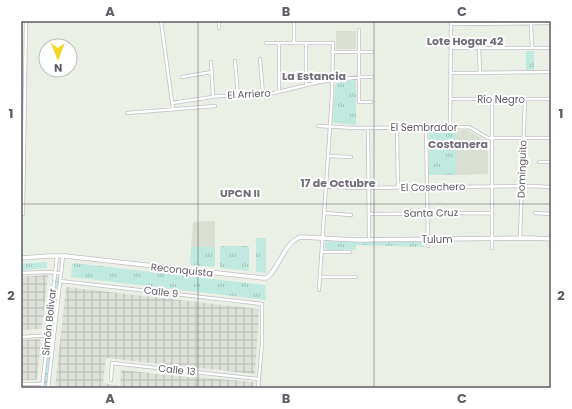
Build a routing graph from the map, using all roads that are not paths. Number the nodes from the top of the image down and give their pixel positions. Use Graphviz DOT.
graph roads {
  1 [pos="26,21"];
  2 [pos="161,21"];
  3 [pos="219,21"];
  4 [pos="294,21"];
  5 [pos="479,22"];
  6 [pos="451,23"];
  7 [pos="531,23"];
  8 [pos="551,23"];
  9 [pos="219,28"];
  10 [pos="359,30"];
  11 [pos="266,43"];
  12 [pos="279,43"];
  13 [pos="294,43"];
  14 [pos="306,43"];
  15 [pos="450,48"];
  16 [pos="479,48"];
  17 [pos="532,48"];
  18 [pos="551,48"];
  19 [pos="332,52"];
  20 [pos="359,52"];
  21 [pos="372,52"];
  22 [pos="260,59"];
  23 [pos="235,61"];
  24 [pos="211,62"];
  25 [pos="212,72"];
  26 [pos="551,72"];
  27 [pos="21,73"];
  28 [pos="26,73"];
  29 [pos="450,73"];
  30 [pos="480,73"];
  31 [pos="182,77"];
  32 [pos="359,77"];
  33 [pos="372,77"];
  34 [pos="332,80"];
  35 [pos="306,85"];
  36 [pos="279,92"];
  37 [pos="263,95"];
  38 [pos="238,96"];
  39 [pos="213,97"];
  40 [pos="450,99"];
  41 [pos="492,99"];
  42 [pos="525,99"];
  43 [pos="551,99"];
  44 [pos="372,102"];
  45 [pos="172,103"];
  46 [pos="215,106"];
  47 [pos="173,109"];
  48 [pos="127,113"];
  49 [pos="318,126"];
  50 [pos="330,126"];
  51 [pos="426,127"];
  52 [pos="450,127"];
  53 [pos="368,128"];
  54 [pos="397,128"];
  55 [pos="492,138"];
  56 [pos="524,138"];
  57 [pos="551,138"];
  58 [pos="328,156"];
  59 [pos="351,157"];
  60 [pos="539,162"];
  61 [pos="551,162"];
  62 [pos="314,186"];
  63 [pos="326,186"];
  64 [pos="492,187"];
  65 [pos="522,187"];
  66 [pos="551,187"];
  67 [pos="369,188"];
  68 [pos="398,188"];
  69 [pos="427,188"];
  70 [pos="324,213"];
  71 [pos="427,213"];
  72 [pos="492,213"];
  73 [pos="535,213"];
  74 [pos="23,214"];
  75 [pos="369,214"];
  76 [pos="551,214"];
  77 [pos="351,215"];
  78 [pos="323,238"];
  79 [pos="492,238"];
  80 [pos="520,238"];
  81 [pos="428,239"];
  82 [pos="551,239"];
  83 [pos="369,240"];
  84 [pos="428,246"];
  85 [pos="492,248"];
  86 [pos="322,252"];
  87 [pos="350,252"];
  88 [pos="57,256"];
  89 [pos="62,256"];
  90 [pos="21,258"];
  91 [pos="55,273"];
  92 [pos="61,273"];
  93 [pos="21,274"];
  94 [pos="320,277"];
  95 [pos="356,277"];
  96 [pos="60,281"];
  97 [pos="319,290"];
  98 [pos="54,334"];
  99 [pos="48,335"];
  100 [pos="21,337"];
  101 [pos="259,379"];
  102 [pos="111,380"];
  103 [pos="21,384"];
  104 [pos="42,384"];
  105 [pos="42,388"];
  106 [pos="48,388"];
  107 [pos="258,388"];
  1 -- 28 [label="street"];
  2 -- 45 [label="street"];
  3 -- 9 [label="street"];
  4 -- 13 [label="street"];
  5 -- 6 [label="street"];
  5 -- 7 [label="street"];
  6 -- 15 [label="street"];
  7 -- 8 [label="street"];
  7 -- 17 [label="street"];
  10 -- 20 [label="street"];
  11 -- 12 [label="street"];
  12 -- 13 [label="street"];
  12 -- 36 [label="street"];
  13 -- 14 [label="street"];
  14 -- 19 [label="street"];
  14 -- 35 [label="street"];
  15 -- 16 [label="street"];
  15 -- 29 [label="street"];
  16 -- 17 [label="street"];
  16 -- 30 [label="street"];
  17 -- 18 [label="street"];
  19 -- 20 [label="street"];
  19 -- 34 [label="street"];
  20 -- 21 [label="street"];
  20 -- 32 [label="street"];
  22 -- 37 [label="street"];
  23 -- 38 [label="street"];
  24 -- 25 [label="street"];
  25 -- 31 [label="street"];
  25 -- 39 [label="street"];
  26 -- 30 [label="street"];
  27 -- 28 [label="street"];
  28 -- 74 [label="street"];
  29 -- 30 [label="street"];
  29 -- 40 [label="street"];
  32 -- 33 [label="street, El Arriero"];
  32 -- 34 [label="street, El Arriero"];
  32 -- 44 [label="street"];
  34 -- 35 [label="street, El Arriero"];
  34 -- 50 [label="street"];
  35 -- 36 [label="street, El Arriero"];
  36 -- 37 [label="street, El Arriero"];
  37 -- 38 [label="street, El Arriero"];
  38 -- 39 [label="street, El Arriero"];
  39 -- 45 [label="street, El Arriero"];
  40 -- 41 [label="street, Río Negro"];
  40 -- 52 [label="street"];
  41 -- 42 [label="street, Río Negro"];
  41 -- 55 [label="street"];
  42 -- 43 [label="street, Río Negro"];
  42 -- 56 [label="street, Dominguito"];
  43 -- 57 [label="street"];
  45 -- 47 [label="street"];
  46 -- 47 [label="street"];
  47 -- 48 [label="street"];
  49 -- 50 [label="street, El Sembrador"];
  50 -- 53 [label="street, El Sembrador"];
  50 -- 58 [label="street"];
  51 -- 52 [label="street, El Sembrador"];
  51 -- 54 [label="street, El Sembrador"];
  51 -- 69 [label="street"];
  52 -- 55 [label="street, El Sembrador"];
  53 -- 54 [label="street, El Sembrador"];
  53 -- 67 [label="street"];
  54 -- 68 [label="street"];
  55 -- 56 [label="street, El Sembrador"];
  55 -- 64 [label="street"];
  56 -- 57 [label="street, El Sembrador"];
  56 -- 65 [label="street, Dominguito"];
  58 -- 59 [label="street"];
  58 -- 63 [label="street"];
  60 -- 61 [label="street"];
  62 -- 63 [label="street, El Cosechero"];
  63 -- 67 [label="street, El Cosechero"];
  63 -- 70 [label="street"];
  64 -- 65 [label="street, El Cosechero"];
  64 -- 69 [label="street, El Cosechero"];
  64 -- 72 [label="street"];
  65 -- 66 [label="street, El Cosechero"];
  65 -- 80 [label="street, Dominguito"];
  67 -- 68 [label="street, El Cosechero"];
  67 -- 75 [label="street"];
  68 -- 69 [label="street, El Cosechero"];
  69 -- 71 [label="street"];
  70 -- 77 [label="street"];
  70 -- 78 [label="street"];
  71 -- 72 [label="street, Santa Cruz"];
  71 -- 75 [label="street, Santa Cruz"];
  71 -- 81 [label="street"];
  72 -- 79 [label="street"];
  73 -- 76 [label="street"];
  75 -- 83 [label="street"];
  78 -- 83 [label="street, Tulum"];
  78 -- 86 [label="street"];
  78 -- 89 [label="street, Reconquista"];
  79 -- 80 [label="street, Tulum"];
  79 -- 81 [label="street, Tulum"];
  79 -- 85 [label="street"];
  80 -- 82 [label="street, Tulum"];
  81 -- 83 [label="street, Tulum"];
  81 -- 84 [label="street"];
  86 -- 87 [label="street"];
  86 -- 94 [label="street"];
  88 -- 89 [label="street, Reconquista"];
  88 -- 90 [label="street, Reconquista"];
  88 -- 91 [label="street, Simón Bolivar"];
  89 -- 92 [label="street, Simón Bolivar"];
  91 -- 92 [label="street"];
  91 -- 93 [label="street"];
  91 -- 99 [label="street, Simón Bolivar"];
  92 -- 96 [label="street, Simón Bolivar"];
  94 -- 95 [label="street"];
  94 -- 97 [label="street"];
  96 -- 98 [label="street, Simón Bolivar"];
  96 -- 101 [label="street, Calle 9"];
  98 -- 99 [label="street"];
  98 -- 106 [label="street, Simón Bolivar"];
  99 -- 100 [label="street"];
  99 -- 104 [label="street, Simón Bolivar"];
  101 -- 102 [label="street, Calle 13"];
  101 -- 107 [label="street"];
  103 -- 104 [label="street"];
  104 -- 105 [label="street, Simón Bolivar"];
}
